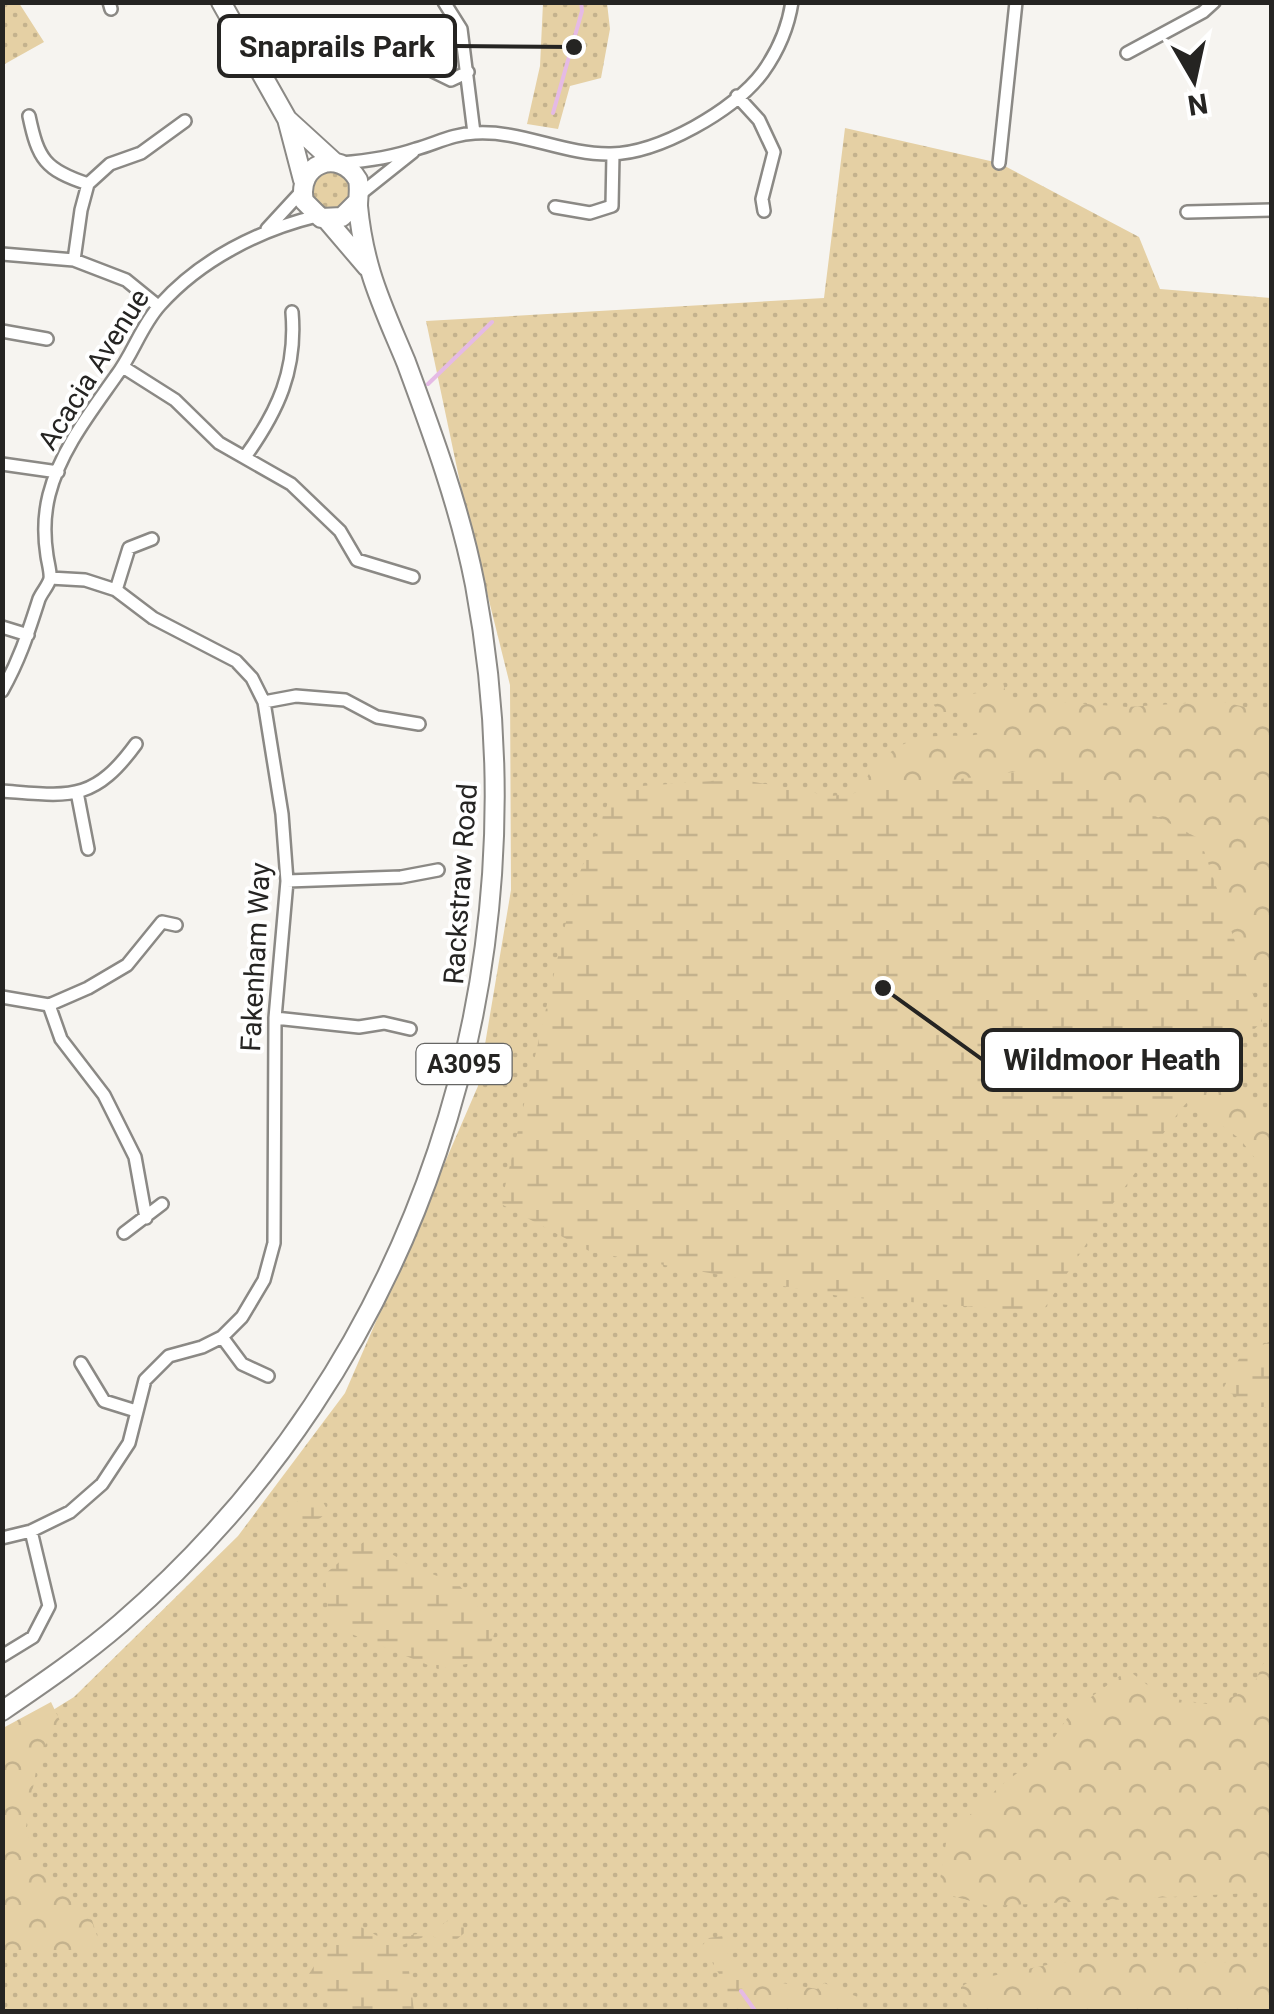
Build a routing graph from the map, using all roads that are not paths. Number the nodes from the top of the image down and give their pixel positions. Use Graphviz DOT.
graph roads {
  1 [pos="221,2"];
  2 [pos="444,2"];
  3 [pos="1016,2"];
  4 [pos="1214,2"];
  5 [pos="788,4"];
  6 [pos="1127,52"];
  7 [pos="408,59"];
  8 [pos="468,72"];
  9 [pos="737,96"];
  10 [pos="30,116"];
  11 [pos="287,118"];
  12 [pos="185,121"];
  13 [pos="474,133"];
  14 [pos="416,150"];
  15 [pos="613,154"];
  16 [pos="337,162"];
  17 [pos="999,163"];
  18 [pos="88,184"];
  19 [pos="303,186"];
  20 [pos="358,198"];
  21 [pos="555,206"];
  22 [pos="1272,210"];
  23 [pos="764,212"];
  24 [pos="1188,212"];
  25 [pos="322,217"];
  26 [pos="264,232"];
  27 [pos="2,254"];
  28 [pos="74,260"];
  29 [pos="371,272"];
  30 [pos="158,306"];
  31 [pos="292,312"];
  32 [pos="2,331"];
  33 [pos="46,339"];
  34 [pos="123,367"];
  35 [pos="245,457"];
  36 [pos="2,464"];
  37 [pos="58,472"];
  38 [pos="152,539"];
  39 [pos="413,577"];
  40 [pos="50,578"];
  41 [pos="116,590"];
  42 [pos="2,627"];
  43 [pos="28,636"];
  44 [pos="2,691"];
  45 [pos="264,702"];
  46 [pos="419,724"];
  47 [pos="136,744"];
  48 [pos="2,792"];
  49 [pos="77,792"];
  50 [pos="88,850"];
  51 [pos="438,870"];
  52 [pos="287,881"];
  53 [pos="176,925"];
  54 [pos="2,996"];
  55 [pos="48,1005"];
  56 [pos="275,1018"];
  57 [pos="410,1029"];
  58 [pos="162,1204"];
  59 [pos="146,1218"];
  60 [pos="124,1233"];
  61 [pos="222,1338"];
  62 [pos="82,1363"];
  63 [pos="268,1376"];
  64 [pos="136,1411"];
  65 [pos="31,1531"];
  66 [pos="2,1538"];
  67 [pos="2,1656"];
  68 [pos="2,1710"];
  1 -- 11 [label="main road"];
  2 -- 8 [label="street"];
  3 -- 17 [label="street"];
  4 -- 6 [label="street"];
  5 -- 9 [label="street"];
  7 -- 8 [label="street"];
  8 -- 13 [label="street"];
  9 -- 15 [label="street"];
  9 -- 23 [label="street"];
  10 -- 18 [label="street"];
  11 -- 16 [label="main road"];
  11 -- 19 [label="main road"];
  12 -- 18 [label="street"];
  13 -- 14 [label="street"];
  13 -- 15 [label="street"];
  14 -- 16 [label="street"];
  14 -- 20 [label="street"];
  15 -- 21 [label="street"];
  16 -- 19 [label="main road"];
  16 -- 20 [label="main road"];
  18 -- 28 [label="street"];
  19 -- 25 [label="main road"];
  19 -- 26 [label="street, Acacia Avenue"];
  20 -- 25 [label="main road"];
  20 -- 29 [label="main road, Rackstraw Road / A3095"];
  22 -- 24 [label="street"];
  25 -- 26 [label="street, Acacia Avenue"];
  25 -- 29 [label="main road, Rackstraw Road / A3095"];
  26 -- 30 [label="street, Acacia Avenue"];
  27 -- 28 [label="street"];
  28 -- 30 [label="street"];
  29 -- 68 [label="main road, Rackstraw Road / A3095"];
  30 -- 34 [label="street, Acacia Avenue"];
  31 -- 35 [label="street"];
  32 -- 33 [label="street"];
  34 -- 35 [label="street"];
  34 -- 37 [label="street, Acacia Avenue"];
  35 -- 39 [label="street"];
  36 -- 37 [label="street"];
  37 -- 40 [label="street, Acacia Avenue"];
  38 -- 41 [label="street"];
  40 -- 41 [label="street, Fakenham Way"];
  40 -- 43 [label="street, Acacia Avenue"];
  41 -- 45 [label="street, Fakenham Way"];
  42 -- 43 [label="street"];
  43 -- 44 [label="street, Acacia Avenue"];
  45 -- 46 [label="street"];
  45 -- 52 [label="street, Fakenham Way"];
  47 -- 49 [label="street"];
  48 -- 49 [label="street"];
  49 -- 50 [label="street"];
  51 -- 52 [label="street"];
  52 -- 56 [label="street, Fakenham Way"];
  53 -- 55 [label="street"];
  54 -- 55 [label="street"];
  55 -- 59 [label="street"];
  56 -- 57 [label="street"];
  56 -- 61 [label="street, Fakenham Way"];
  58 -- 59 [label="street"];
  59 -- 60 [label="street"];
  61 -- 63 [label="street"];
  61 -- 64 [label="street"];
  62 -- 64 [label="street"];
  64 -- 65 [label="street"];
  65 -- 66 [label="street"];
  65 -- 67 [label="street"];
}
